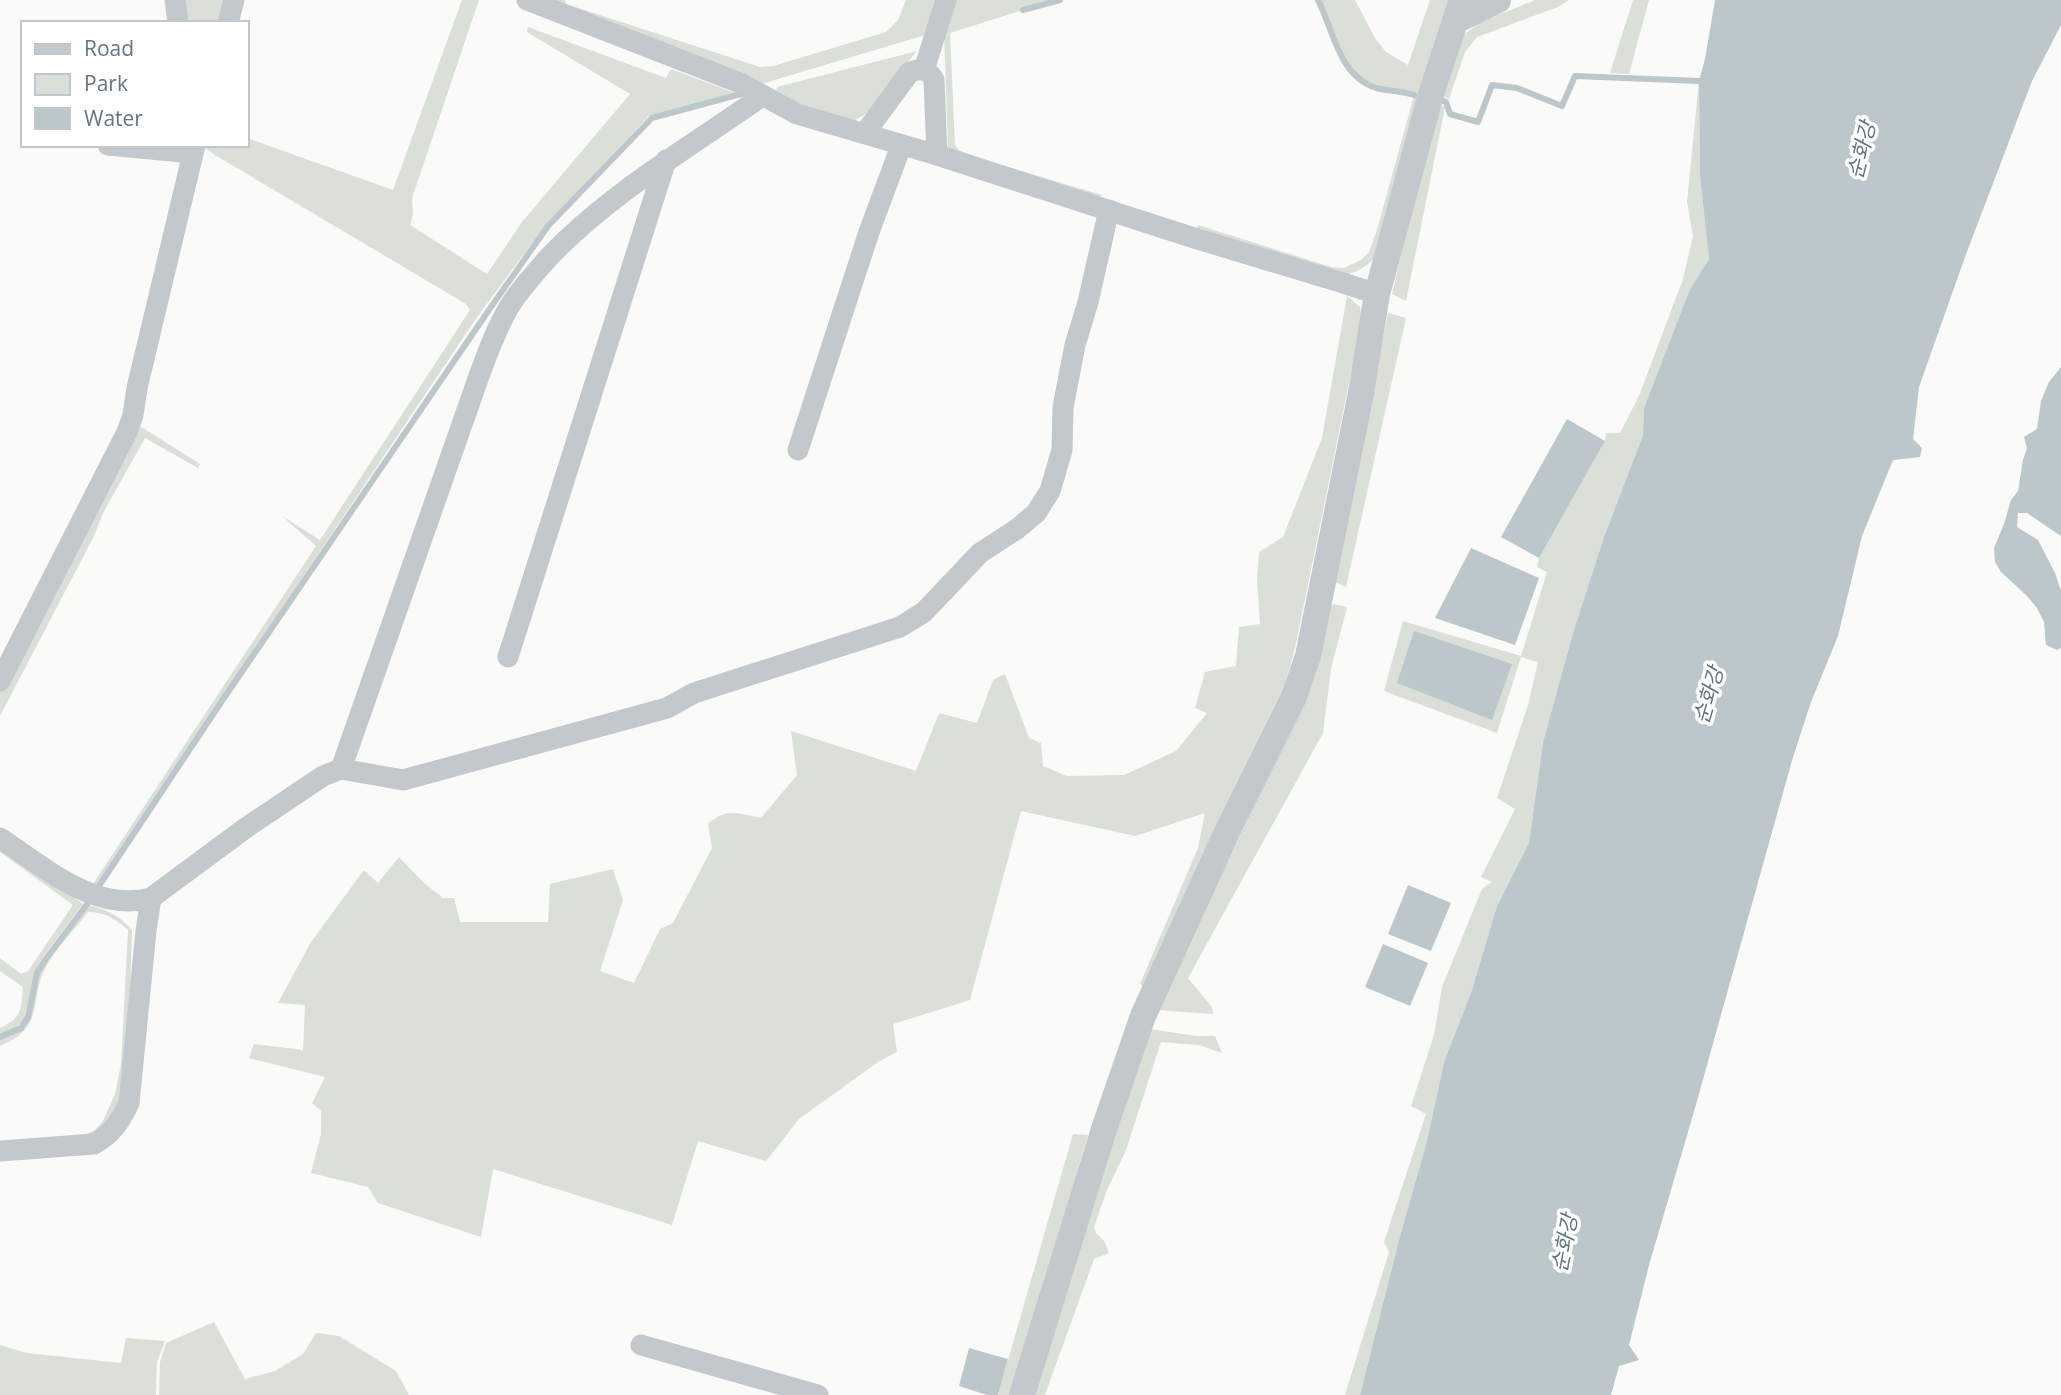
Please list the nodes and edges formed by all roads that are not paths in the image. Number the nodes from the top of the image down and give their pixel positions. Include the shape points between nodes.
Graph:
1 (174, 0) edge
2 (234, 0) edge
3 (527, 0) edge
4 (946, 0) edge
5 (1498, 0) edge
6 (1459, 10) edge
7 (178, 21) edge
8 (229, 21) edge
9 (924, 70) junction
10 (762, 96) junction
11 (865, 133) junction
12 (901, 146) junction
13 (151, 147) edge
14 (194, 149) edge
15 (937, 155) junction
16 (666, 160) junction
17 (1109, 209) junction
18 (1377, 294) junction
19 (798, 450) dead end
20 (508, 657) dead end
21 (0, 681) edge
22 (341, 769) junction
23 (0, 838) edge
24 (151, 898) junction
25 (0, 1151) edge
26 (641, 1345) dead end
27 (818, 1395) edge
28 (1022, 1395) edge

1 - 7 street
2 - 8 street
3 - 10 street via 740,83
4 - 9 street
5 - 6 street
6 - 18 street
9 - 11 street via 909,73
9 - 15 street via 934,80
10 - 11 street via 797,114
10 - 16 street
11 - 12 street
12 - 15 street
12 - 19 street
13 - 14 street
14 - 21 street via 127,432
15 - 17 street
16 - 20 street
16 - 22 street via 578,228 509,306 479,376
17 - 18 street
17 - 22 street via 1075,345 1063,407 1062,450 1050,491 1036,513 980,553 924,612 900,627 694,693 667,708 403,780
18 - 28 street via 1308,656 1293,699 1143,1016
22 - 24 street via 257,820
23 - 24 street via 94,896 136,902
24 - 25 street via 129,1103 119,1124 94,1144
26 - 27 street

